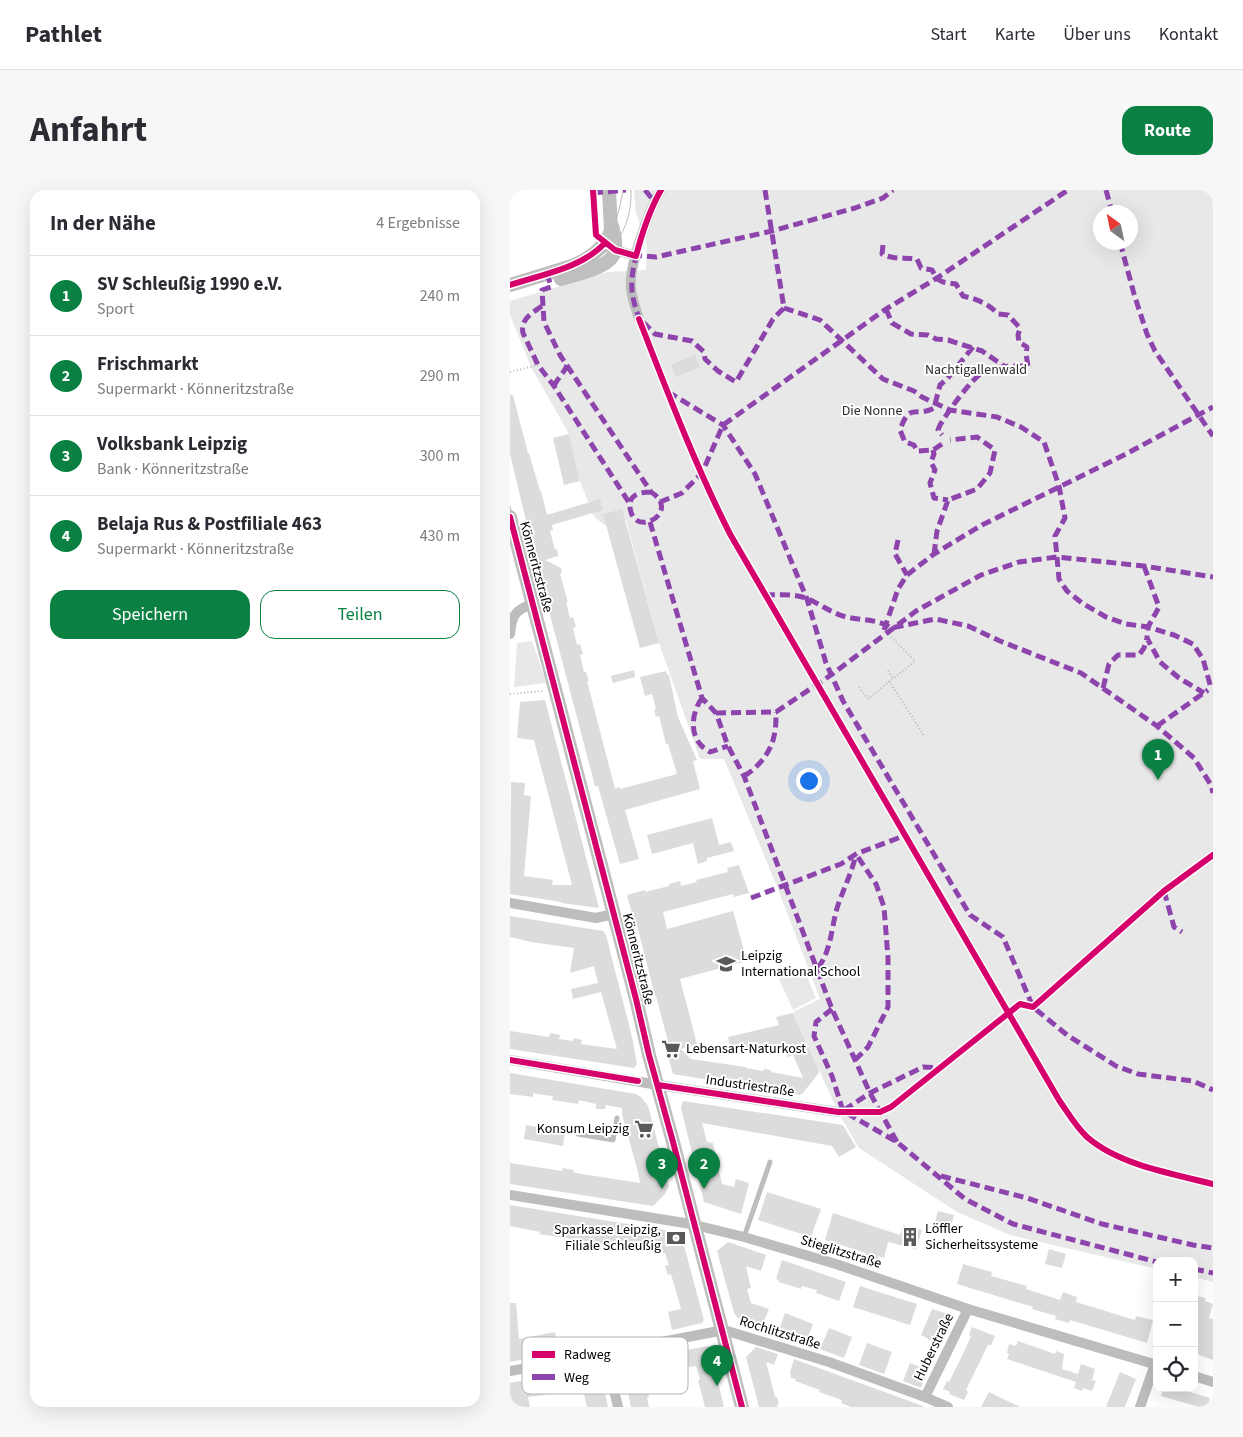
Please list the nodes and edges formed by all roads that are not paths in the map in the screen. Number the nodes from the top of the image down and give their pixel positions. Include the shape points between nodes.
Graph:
1 (609, 190) edge
2 (661, 190) edge
3 (610, 246) junction
4 (636, 256) junction
5 (510, 285) edge
6 (510, 293) edge
7 (639, 318) dead end
8 (510, 520) edge
9 (533, 604) junction
10 (510, 634) edge
11 (510, 904) edge
12 (614, 914) junction
13 (510, 1060) edge
14 (658, 1085) junction
15 (838, 1112) dead end
16 (617, 1118) dead end
17 (578, 1134) dead end
18 (770, 1162) dead end
19 (510, 1195) edge
20 (695, 1225) junction
21 (744, 1238) junction
22 (968, 1308) junction
23 (722, 1330) junction
24 (684, 1337) edge
25 (1153, 1363) edge
26 (1153, 1372) edge
27 (1198, 1377) edge
28 (1213, 1382) edge
29 (615, 1394) edge
30 (926, 1396) junction
31 (618, 1407) edge
32 (742, 1407) edge
33 (948, 1407) edge
34 (1140, 1407) edge

1 - 3 main road
2 - 4 street via 643,229
3 - 4 street
3 - 5 main road via 581,262
3 - 6 main road via 612,257 602,265
4 - 7 street via 631,289
8 - 9 main road, Könneritzstraße
9 - 10 street via 515,614
9 - 12 main road, Könneritzstraße
11 - 12 street via 596,918
12 - 14 main road, Könneritzstraße
13 - 14 street, Industriestraße
14 - 15 street, Industriestraße
14 - 20 main road, Könneritzstraße
16 - 17 lane via 613,1140
18 - 21 lane
19 - 20 street, Stieglitzstraße
20 - 21 street, Stieglitzstraße
20 - 23 main road, Könneritzstraße
21 - 22 street, Stieglitzstraße via 836,1264
22 - 25 street, Stieglitzstraße
22 - 30 street, Huberstraße
23 - 24 street, Rochlitzstraße
23 - 30 street, Rochlitzstraße
23 - 32 main road, Könneritzstraße
26 - 34 street
27 - 28 street
29 - 31 street
30 - 33 street, Rochlitzstraße

